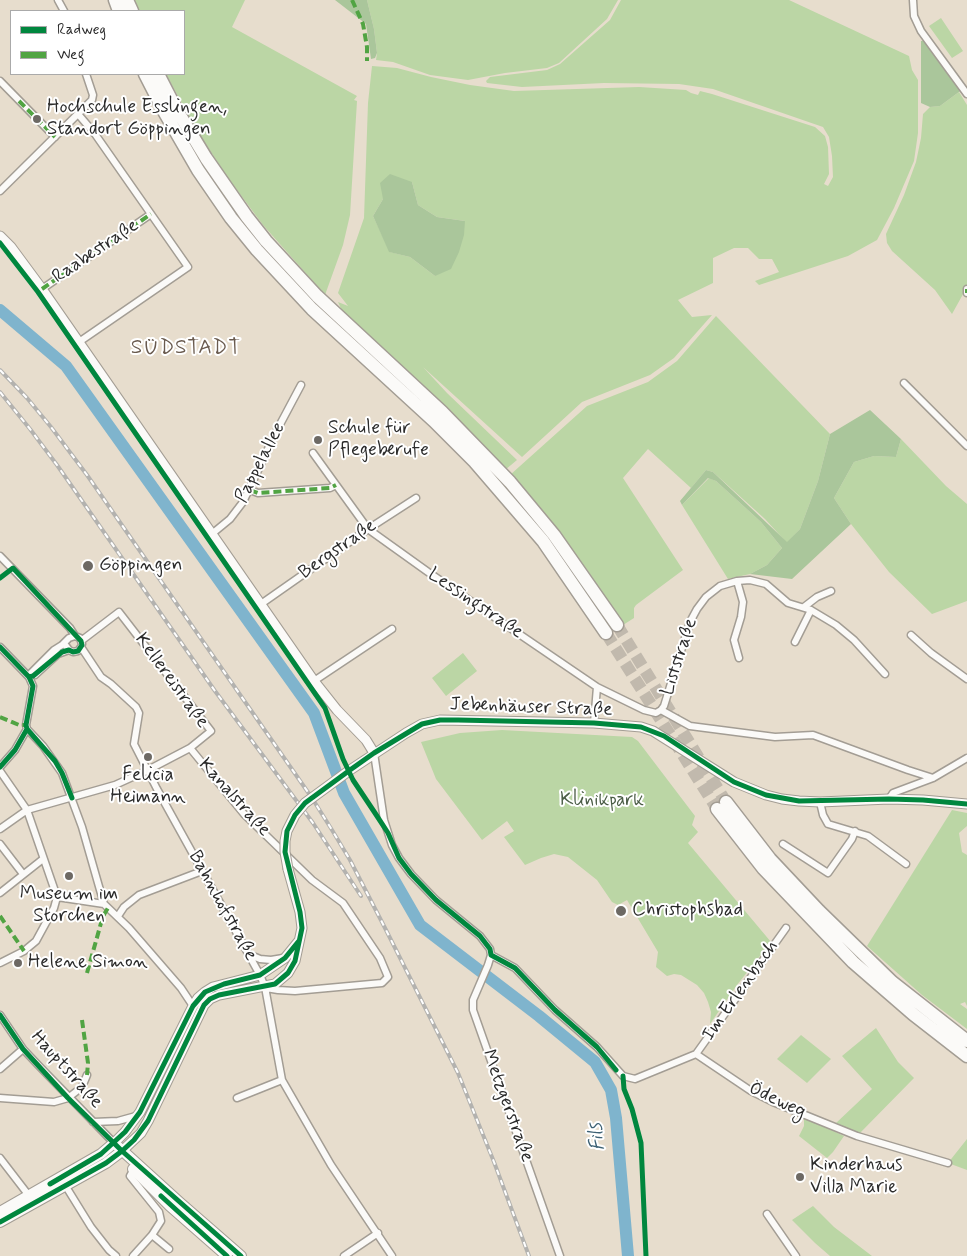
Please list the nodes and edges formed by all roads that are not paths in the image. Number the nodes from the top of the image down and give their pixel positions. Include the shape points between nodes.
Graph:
1 (913, 0) edge
2 (86, 75) edge
3 (146, 75) edge
4 (159, 75) edge
5 (0, 81) edge
6 (967, 94) edge
7 (78, 114) junction
8 (55, 137) junction
9 (0, 191) edge
10 (151, 214) junction
11 (0, 236) edge
12 (42, 289) junction
13 (967, 289) edge
14 (967, 293) edge
15 (78, 342) junction
16 (904, 383) dead end
17 (302, 385) dead end
18 (967, 446) edge
19 (313, 453) dead end
20 (336, 485) junction
21 (250, 490) junction
22 (416, 498) dead end
23 (368, 528) junction
24 (213, 533) junction
25 (0, 556) edge
26 (737, 582) junction
27 (831, 591) dead end
28 (261, 604) junction
29 (804, 607) junction
30 (811, 610) junction
31 (392, 629) dead end
32 (911, 635) dead end
33 (75, 636) junction
34 (66, 642) junction
35 (795, 642) dead end
36 (81, 644) junction
37 (0, 646) edge
38 (69, 650) junction
39 (739, 658) dead end
40 (885, 674) dead end
41 (29, 678) junction
42 (967, 679) edge
43 (314, 681) junction
44 (597, 686) junction
45 (661, 710) junction
46 (594, 723) junction
47 (28, 729) junction
48 (190, 748) junction
49 (374, 753) junction
50 (967, 758) edge
51 (0, 767) edge
52 (148, 770) junction
53 (0, 771) edge
54 (933, 778) junction
55 (72, 798) junction
56 (889, 799) junction
57 (820, 802) junction
58 (967, 804) edge
59 (27, 810) junction
60 (0, 829) edge
61 (855, 831) junction
62 (0, 844) edge
63 (783, 844) dead end
64 (43, 859) junction
65 (906, 864) dead end
66 (202, 872) junction
67 (23, 874) junction
68 (0, 893) edge
69 (57, 897) junction
70 (104, 904) junction
71 (118, 916) junction
72 (786, 928) dead end
73 (300, 940) junction
74 (248, 954) junction
75 (491, 955) junction
76 (285, 958) junction
77 (0, 962) edge
78 (260, 975) junction
79 (264, 987) junction
80 (193, 1006) junction
81 (201, 1012) junction
82 (0, 1015) edge
83 (967, 1041) edge
84 (23, 1048) junction
85 (696, 1054) junction
86 (967, 1056) edge
87 (0, 1069) edge
88 (87, 1076) dead end
89 (282, 1080) junction
90 (0, 1098) edge
91 (68, 1098) junction
92 (237, 1098) dead end
93 (137, 1116) junction
94 (93, 1122) junction
95 (114, 1143) junction
96 (122, 1151) junction
97 (0, 1158) edge
98 (948, 1163) dead end
99 (135, 1166) junction
100 (65, 1185) junction
101 (32, 1199) junction
102 (0, 1212) edge
103 (767, 1214) dead end
104 (0, 1222) edge
105 (378, 1233) junction
106 (152, 1235) junction
107 (169, 1248) dead end
108 (116, 1256) edge
109 (133, 1256) edge
110 (227, 1256) edge
111 (241, 1256) edge
112 (344, 1256) edge
113 (392, 1256) edge
114 (560, 1256) edge
115 (796, 1256) edge

1 - 6 street via 914,16 921,31
2 - 7 street via 92,100
3 - 4 highway via 213,192 257,250 312,309 434,421 494,482 611,629 554,534 510,482 442,412 317,296 266,241 206,158
5 - 8 street
7 - 8 street
7 - 10 street
8 - 9 street
10 - 12 street, Raabestraße
10 - 15 street via 188,267
11 - 12 main road
12 - 15 main road
13 - 14 street
15 - 24 main road
16 - 18 street
17 - 21 street, Pappelallee
19 - 20 street, Lessingstraße
20 - 21 street via 258,493
20 - 23 street, Lessingstraße
21 - 24 street, Pappelallee via 230,519
22 - 23 street, Bergstraße
23 - 28 street, Bergstraße
23 - 44 street, Lessingstraße
24 - 28 main road
25 - 33 street
26 - 29 street, Liststraße via 760,582 788,603
26 - 39 street via 743,602 734,640
26 - 45 street, Liststraße via 720,586 696,609
27 - 29 street
28 - 43 main road
29 - 30 street, Liststraße
30 - 35 street
30 - 40 street, Liststraße via 854,640
31 - 43 street
32 - 42 street
33 - 34 street
33 - 36 street
34 - 38 street
34 - 41 street via 49,655
36 - 38 street via 76,652
36 - 48 street, Kellereistraße via 119,612 211,731
36 - 52 street, Bahnhofstraße via 101,677 136,708 139,717 134,744
37 - 41 street
38 - 41 street via 58,654
41 - 47 street via 33,686
43 - 49 main road
44 - 45 street, Lessingstraße via 644,710 656,713
44 - 46 street
45 - 54 street via 690,726 773,737 813,735
46 - 49 main road, Jebenhäuser Straße via 440,720 422,724
46 - 57 main road, Jebenhäuser Straße via 653,731 742,786 782,799
47 - 51 street
47 - 55 street via 55,761
48 - 52 street, Kellereistraße
48 - 79 street, Kanalstraße via 229,798 312,880 343,903 380,958 388,977 382,983 295,991
49 - 73 main road, Jebenhäuser Straße, bridge via 305,802 287,831 284,852 300,912
49 - 75 street via 384,820 399,858 436,900 484,940
50 - 54 street
52 - 55 street, Kellereistraße via 115,785
52 - 66 street, Bahnhofstraße
53 - 59 street
54 - 56 street via 893,793
55 - 59 street, Kellereistraße
55 - 70 street
56 - 57 main road, Jebenhäuser Straße
56 - 58 main road, Jebenhäuser Straße
57 - 61 street via 828,824
59 - 60 street, Kellereistraße
59 - 64 street
61 - 63 street via 828,873
61 - 65 street via 868,836
62 - 67 street
64 - 67 street
64 - 69 street
66 - 71 street via 139,895
66 - 74 street, Bahnhofstraße
67 - 68 street
69 - 70 street
69 - 77 street via 36,941 24,952
70 - 71 street
71 - 80 street
72 - 85 street, Im Erlenbach
73 - 76 main road
73 - 79 main road, Jebenhäuser Straße via 288,973 276,984
74 - 76 street via 260,959
74 - 78 street, Bahnhofstraße
75 - 85 street via 515,968 623,1076 635,1079
75 - 114 street, Metzgerstraße via 473,1010
76 - 78 main road
78 - 79 street, Bahnhofstraße
78 - 80 main road via 213,988
79 - 81 main road, Jebenhäuser Straße via 219,995 210,999
79 - 89 street, Bahnhofstraße
80 - 81 main road
80 - 93 main road
81 - 96 main road via 148,1121
82 - 84 street, Hauptstraße
83 - 86 highway via 892,982 826,918 721,806 763,868 853,962
84 - 87 street
84 - 91 street, Hauptstraße
85 - 98 street, Ödeweg via 780,1106 857,1136
88 - 91 street via 82,1087
89 - 92 street
89 - 105 street, Bahnhofstraße via 331,1165
90 - 91 street via 54,1102
91 - 94 street, Hauptstraße
93 - 94 street
93 - 95 main road
94 - 95 street, Hauptstraße
95 - 96 main road
95 - 101 main road
96 - 99 main road
96 - 100 main road
97 - 101 street
99 - 106 street via 130,1176 159,1212 161,1221
99 - 110 main road via 170,1206
99 - 111 main road
100 - 101 main road
100 - 108 street via 91,1227
101 - 102 main road
101 - 104 main road
103 - 115 street
105 - 112 street
105 - 113 street, Bahnhofstraße
106 - 107 street
106 - 109 street

